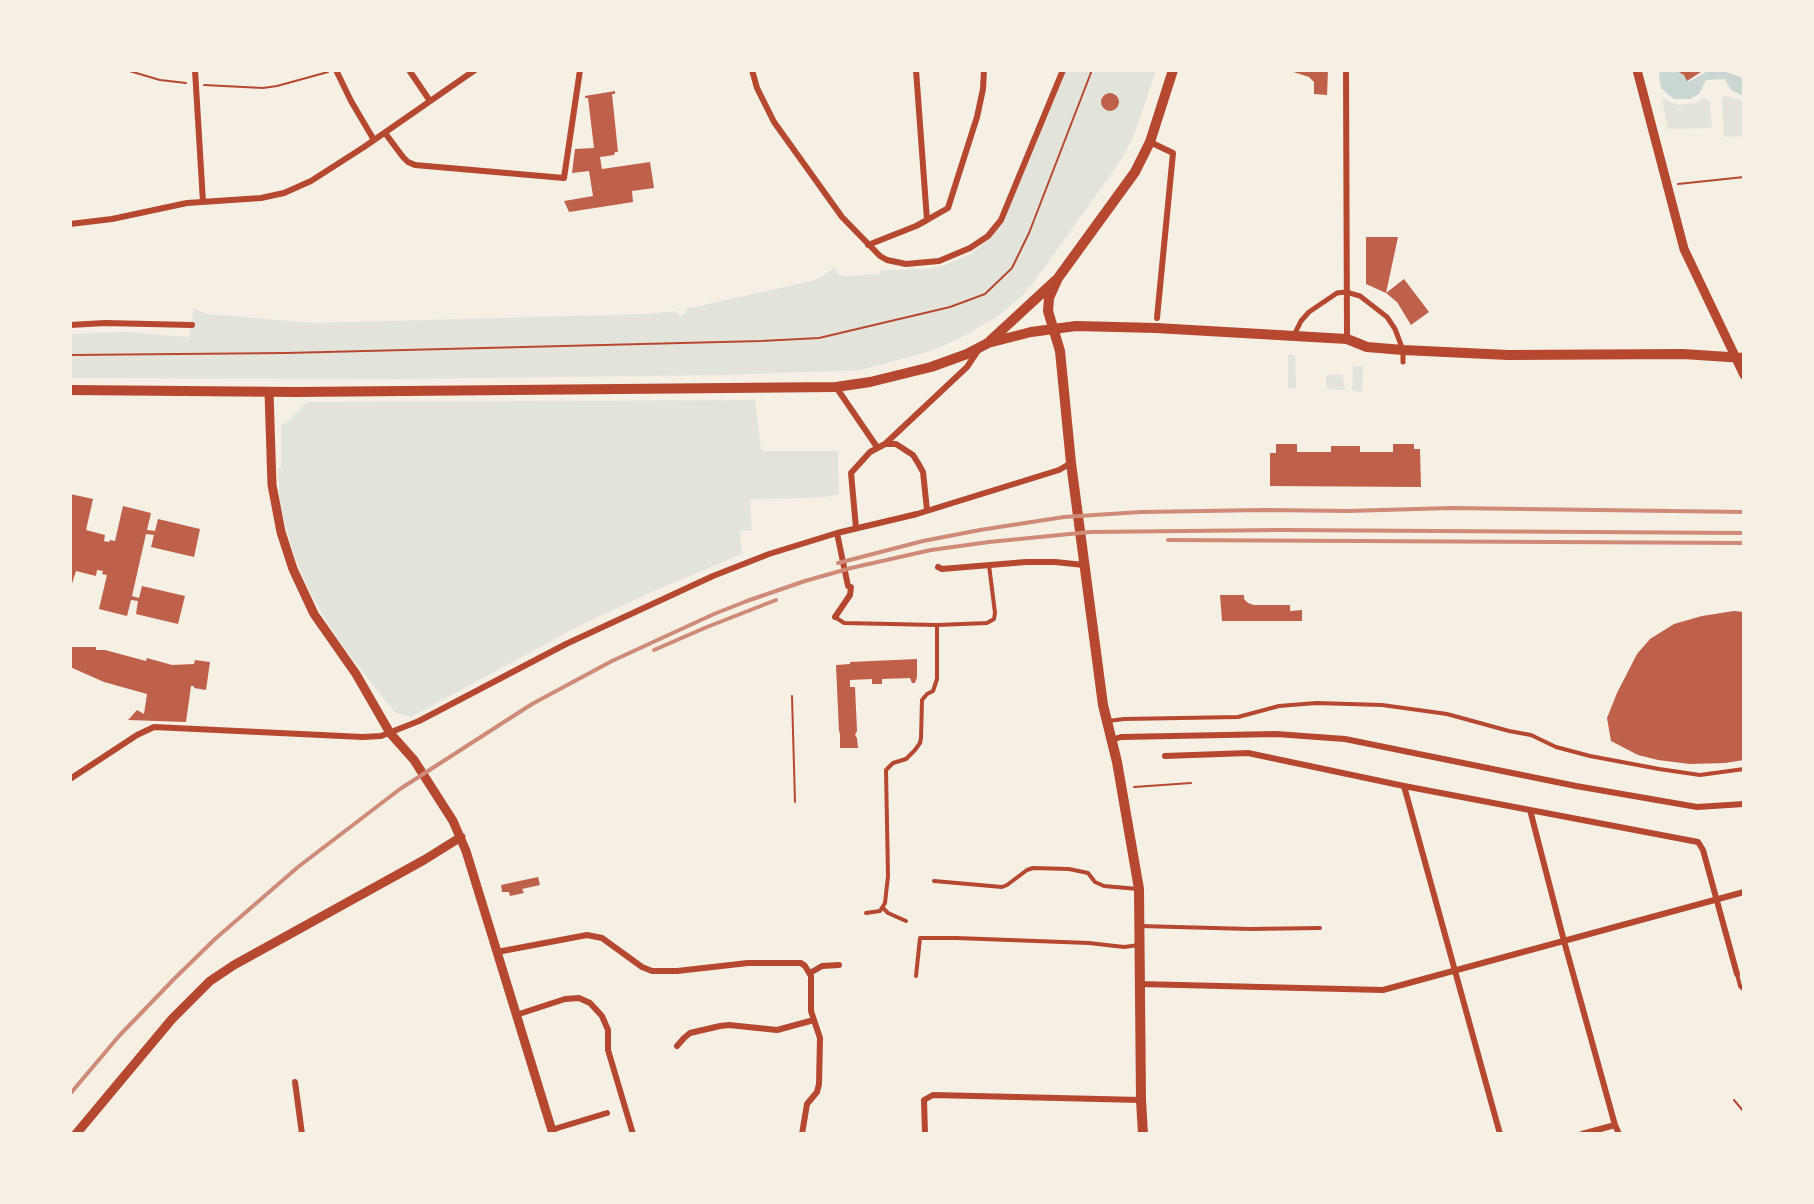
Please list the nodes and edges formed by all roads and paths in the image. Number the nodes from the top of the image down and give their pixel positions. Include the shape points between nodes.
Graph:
1 (126, 70) edge
2 (195, 70) edge
3 (335, 70) edge
4 (409, 70) edge
5 (475, 70) edge
6 (580, 70) edge
7 (752, 70) edge
8 (916, 70) edge
9 (984, 70) edge
10 (1063, 70) edge
11 (1092, 70) edge
12 (1173, 70) edge
13 (1346, 70) edge
14 (1636, 70) edge
15 (196, 84) junction
16 (430, 101) junction
17 (385, 133) junction
18 (374, 140) junction
19 (1150, 142) junction
20 (1743, 177) edge
21 (1676, 184) dead end
22 (203, 201) junction
23 (927, 220) junction
24 (70, 225) edge
25 (868, 245) junction
26 (1058, 278) junction
27 (1346, 292) junction
28 (1157, 318) dead end
29 (70, 325) edge
30 (192, 325) dead end
31 (1053, 329) junction
32 (1293, 336) junction
33 (1347, 339) junction
34 (984, 345) junction
35 (1403, 350) junction
36 (70, 355) edge
37 (1740, 358) edge
38 (1403, 362) dead end
39 (1743, 375) edge
40 (836, 387) junction
41 (70, 390) edge
42 (270, 392) junction
43 (885, 444) junction
44 (877, 447) junction
45 (1071, 463) junction
46 (927, 510) junction
47 (856, 528) junction
48 (837, 533) junction
49 (989, 565) junction
50 (1084, 565) junction
51 (938, 567) dead end
52 (835, 617) joint
53 (937, 625) junction
54 (792, 696) dead end
55 (1107, 721) junction
56 (390, 733) junction
57 (1111, 740) junction
58 (1165, 756) dead end
59 (1743, 770) edge
60 (70, 779) edge
61 (1191, 783) dead end
62 (1404, 786) junction
63 (1122, 788) junction
64 (795, 802) dead end
65 (1743, 804) edge
66 (1530, 810) junction
67 (461, 837) junction
68 (934, 881) dead end
69 (1139, 889) junction
70 (1743, 892) edge
71 (1716, 898) junction
72 (883, 908) junction
73 (866, 914) dead end
74 (906, 921) dead end
75 (1139, 926) junction
76 (1320, 928) dead end
77 (1564, 940) junction
78 (1140, 945) junction
79 (497, 952) junction
80 (839, 965) dead end
81 (809, 971) junction
82 (1455, 971) junction
83 (1737, 974) joint
84 (916, 976) dead end
85 (1139, 984) junction
86 (1743, 990) edge
87 (516, 1015) junction
88 (814, 1020) junction
89 (677, 1046) dead end
90 (295, 1082) dead end
91 (1141, 1100) junction
92 (1734, 1100) dead end
93 (1743, 1112) edge
94 (607, 1113) dead end
95 (1614, 1125) junction
96 (552, 1132) edge
97 (76, 1134) edge
98 (302, 1134) edge
99 (633, 1134) edge
100 (802, 1134) edge
101 (925, 1134) edge
102 (1143, 1134) edge
103 (1500, 1134) edge
104 (1582, 1134) edge
105 (1619, 1134) edge

1 - 15 path via 160,80
2 - 15 street
3 - 15 path via 263,88
3 - 18 street
4 - 16 street
5 - 16 street
6 - 17 street via 564,178 415,165 403,157
7 - 25 street via 774,122 842,217
8 - 23 street
9 - 23 street via 977,117 948,208
10 - 25 street via 1001,220 988,236 939,261 906,264 887,260
11 - 36 path via 1012,268 985,294 951,307 819,338 784,340
12 - 19 main road
13 - 27 street
14 - 37 street via 1684,249
15 - 22 street
16 - 17 street
17 - 18 street
18 - 22 street via 311,181 284,193
19 - 26 main road via 1135,172
19 - 28 street via 1173,153
20 - 21 path
22 - 24 street
23 - 25 street
26 - 31 main road via 1049,298
26 - 34 main road
27 - 32 street via 1336,293 1309,312
27 - 33 street
27 - 35 street via 1360,296 1387,317
29 - 30 street
31 - 32 main road via 1156,328
31 - 34 main road
31 - 45 main road via 1060,351
32 - 33 main road
33 - 35 main road via 1367,347
34 - 40 main road via 931,367
34 - 43 street via 967,367
35 - 37 main road
35 - 38 street
37 - 39 street
40 - 42 main road
40 - 44 street
41 - 42 main road
42 - 56 street via 272,485 292,569 314,614 356,674
43 - 44 street
43 - 46 street via 896,444 913,455 923,472
44 - 47 street via 851,473
45 - 46 street
45 - 50 main road
46 - 47 street
47 - 48 street
48 - 52 street via 851,587
48 - 56 street via 713,576 566,644
49 - 50 street
49 - 51 street
49 - 53 lane via 994,619 987,623
50 - 55 main road
52 - 53 lane via 844,623
53 - 72 lane via 937,679 933,692 922,700 920,743 906,759 886,770 888,876
54 - 64 path
55 - 57 main road
55 - 59 lane via 1238,717 1279,706 1318,703 1382,705 1434,711 1531,735 1590,756 1659,769 1700,775
56 - 60 street via 363,738 154,727
56 - 67 street via 414,760
57 - 63 main road
57 - 65 street via 1276,734 1345,739 1697,807
58 - 62 street via 1248,753
61 - 63 path
62 - 66 street
62 - 82 street
63 - 69 main road
66 - 71 street via 1698,842
66 - 77 street
67 - 79 street
67 - 97 street via 210,981 172,1019
68 - 69 lane via 1002,887 1033,868 1069,869 1088,873 1104,886
69 - 75 main road
70 - 71 street
71 - 77 street
71 - 83 street
72 - 73 lane
72 - 74 lane
75 - 76 lane
75 - 78 main road
77 - 82 street
77 - 95 street
78 - 84 lane via 920,938
78 - 85 main road
79 - 81 street via 587,935 602,938 652,971 748,963 801,963
79 - 87 street
80 - 81 street
81 - 88 street
82 - 85 street via 1383,990
82 - 103 street
83 - 86 lane
85 - 91 main road
87 - 96 street
87 - 99 street via 565,999 579,998 590,1003 608,1030 608,1050
88 - 89 street via 777,1030 720,1026 690,1033
88 - 100 street via 820,1038 819,1084 807,1104
90 - 98 street
91 - 101 street via 933,1095 924,1100
91 - 102 main road
92 - 93 path
94 - 96 street
95 - 104 street
95 - 105 street

